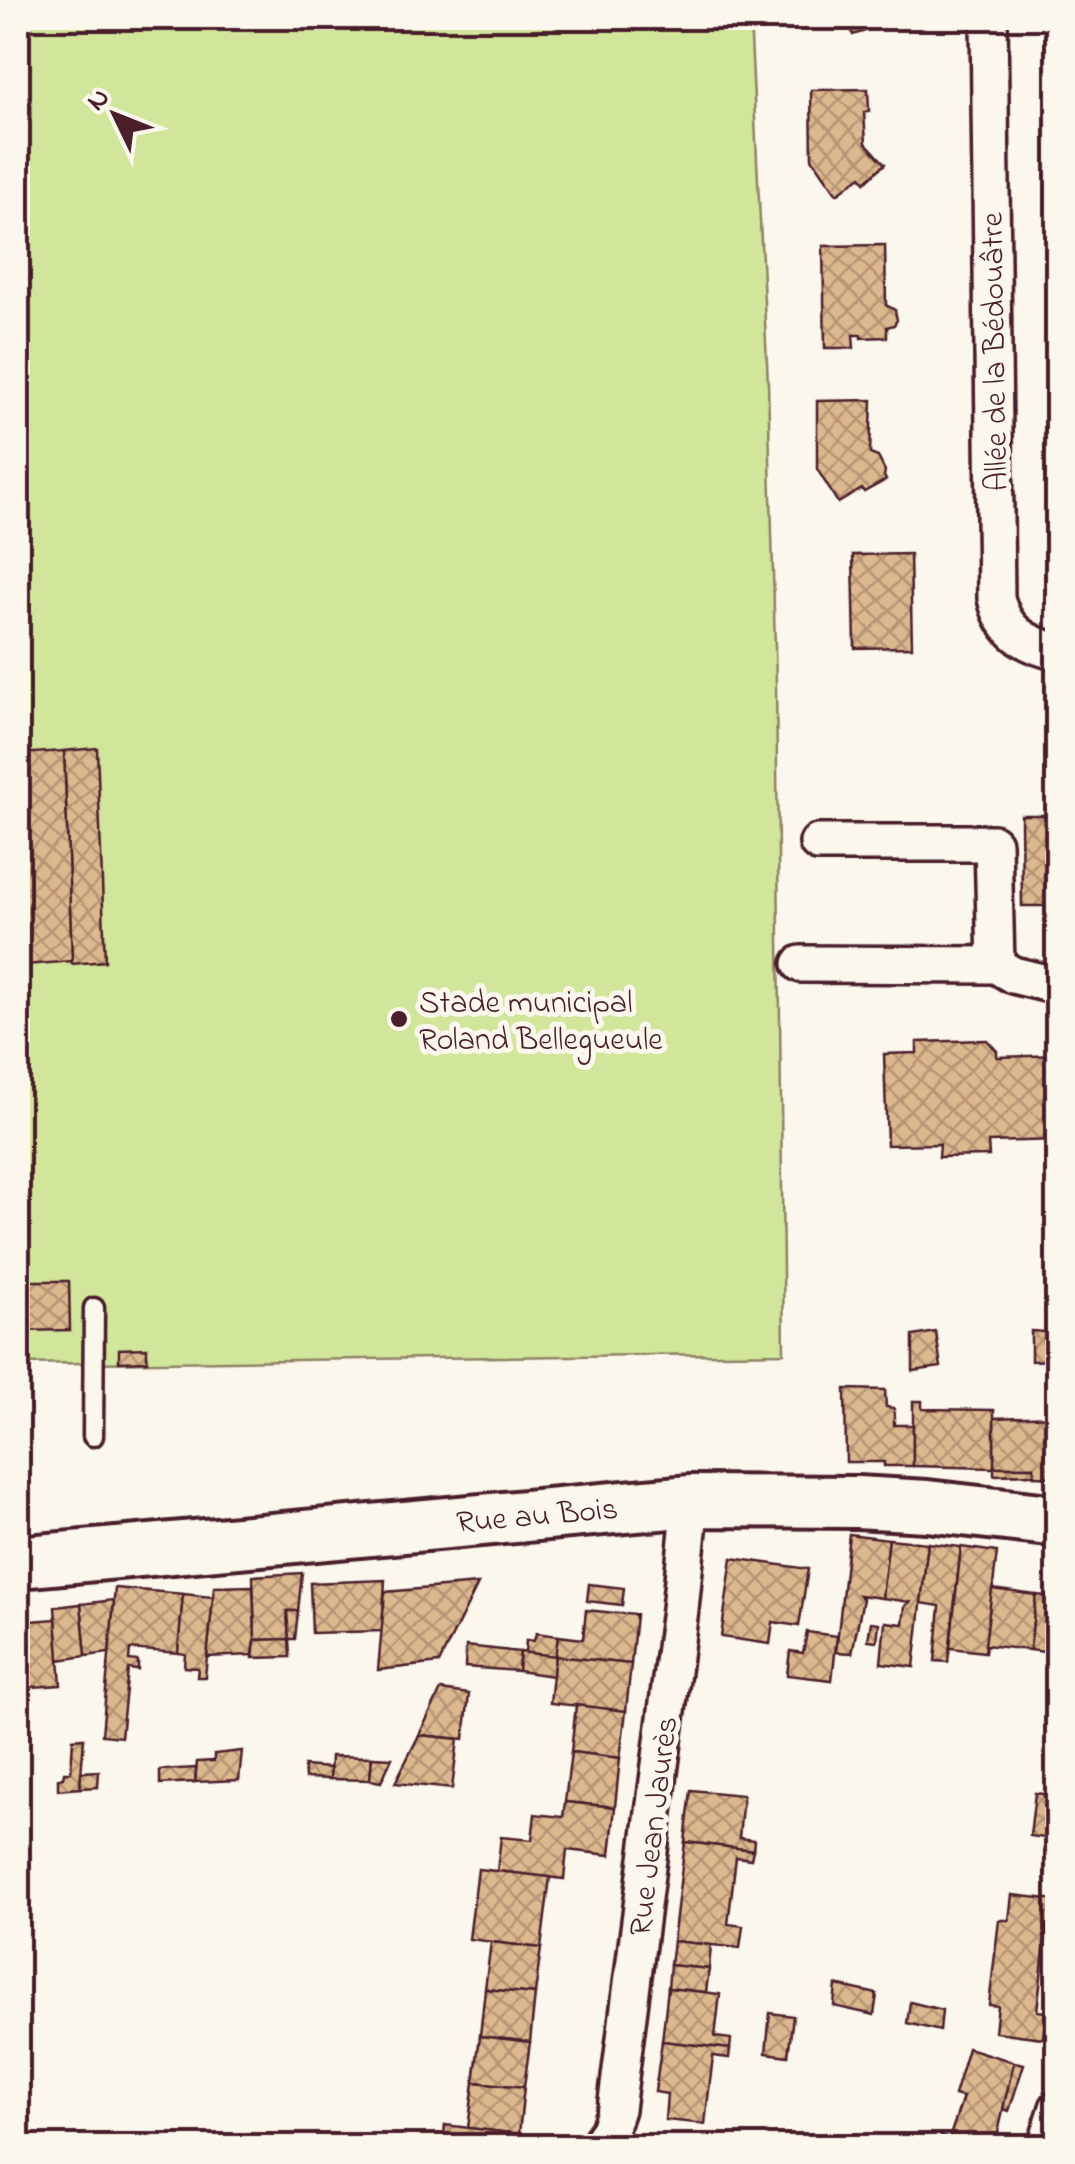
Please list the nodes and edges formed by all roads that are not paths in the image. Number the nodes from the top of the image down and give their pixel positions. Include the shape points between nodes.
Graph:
1 (989, 18) edge
2 (1058, 652) edge
3 (818, 843) dead end
4 (801, 964) dead end
5 (996, 965) junction
6 (1058, 986) edge
7 (94, 1308) dead end
8 (93, 1436) dead end
9 (690, 1501) junction
10 (1058, 1522) edge
11 (18, 1562) edge
12 (1058, 2108) edge
13 (598, 2146) edge
14 (1046, 2146) edge

1 - 2 street, Allée de la Bédouâtre via 996,598 1020,638
3 - 5 street via 993,843
4 - 5 street
5 - 6 street
7 - 8 lane
9 - 10 main road, Rue au Bois via 857,1502
9 - 11 main road, Rue au Bois
9 - 13 street, Rue Jean Jaurès via 616,2108
12 - 14 street

